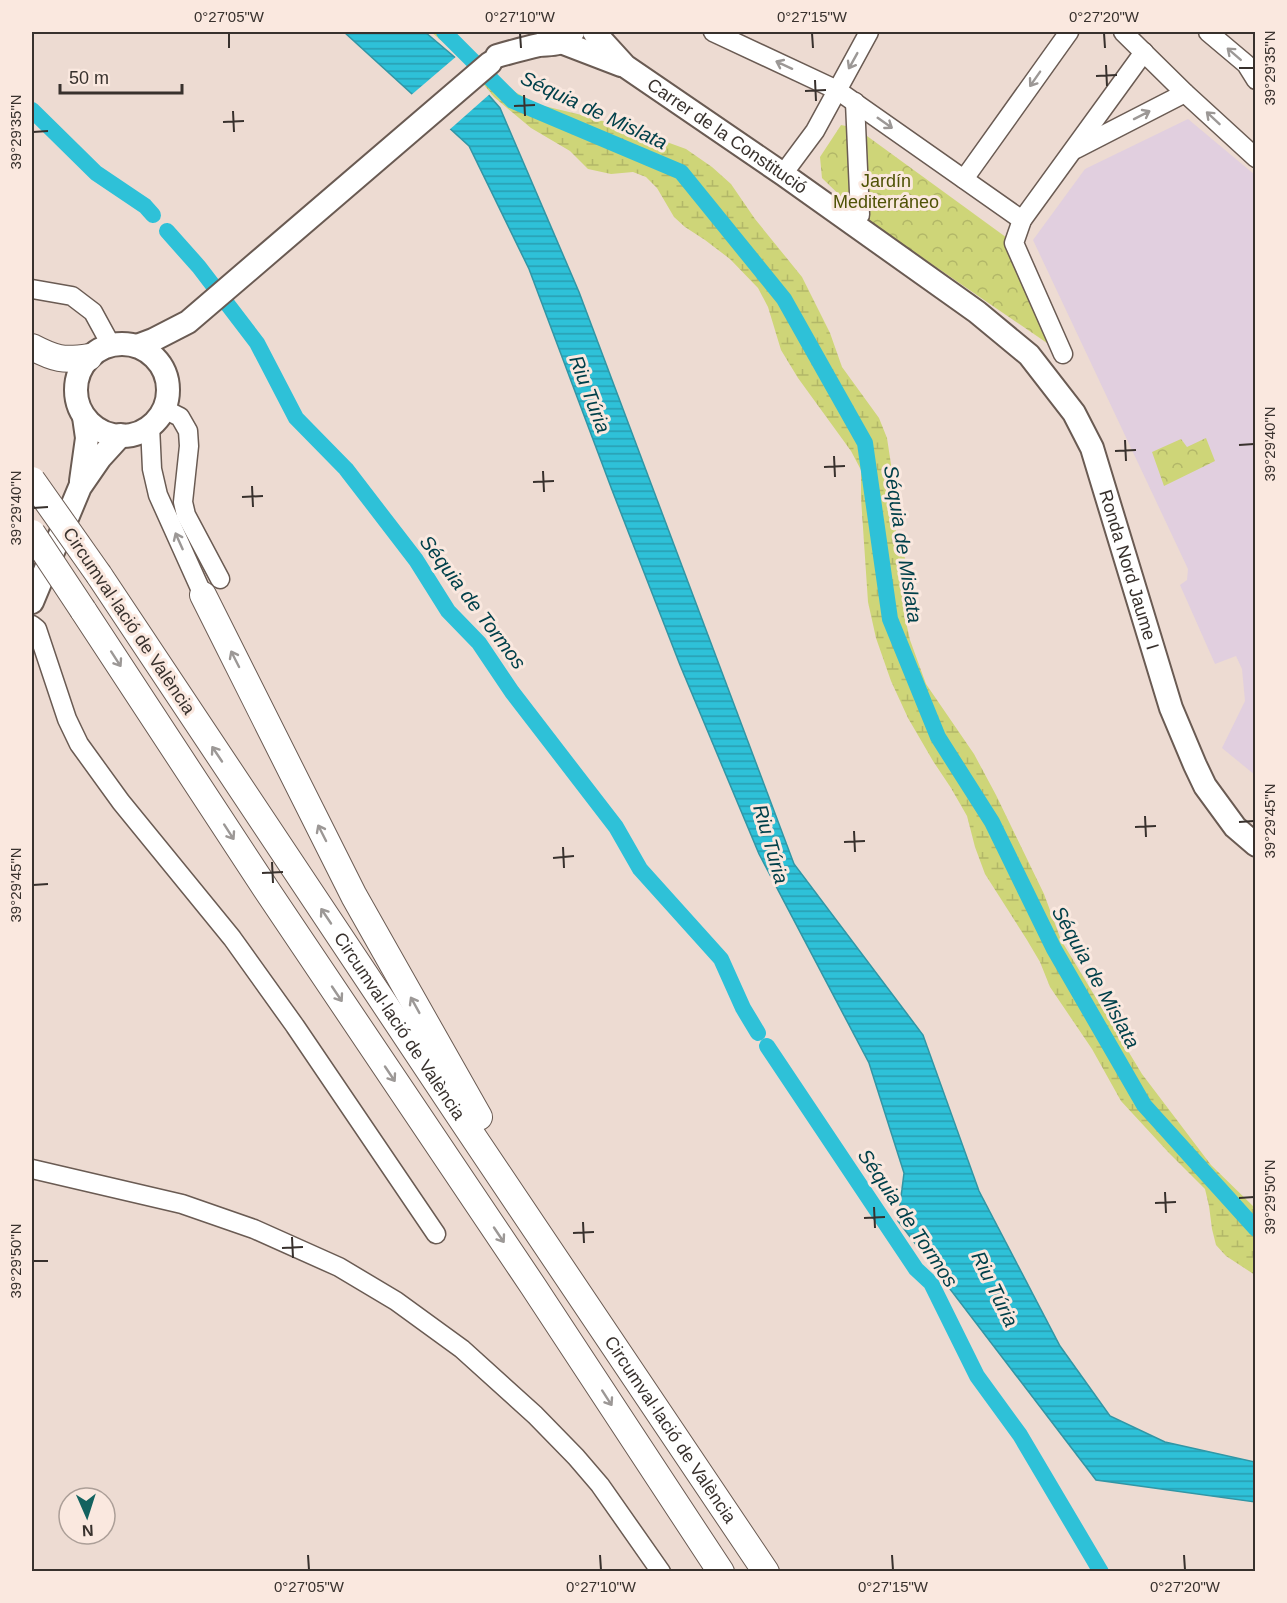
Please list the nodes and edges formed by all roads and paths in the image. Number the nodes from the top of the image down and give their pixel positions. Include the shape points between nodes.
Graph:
1 (508, 32) edge
2 (521, 32) edge
3 (594, 32) edge
4 (713, 32) edge
5 (869, 32) edge
6 (1069, 32) edge
7 (1123, 32) edge
8 (1209, 32) edge
9 (559, 39) edge
10 (1144, 52) junction
11 (494, 60) junction
12 (624, 66) junction
13 (1256, 80) edge
14 (837, 90) junction
15 (1185, 93) junction
16 (855, 102) junction
17 (1097, 117) junction
18 (1114, 130) junction
19 (1072, 152) junction
20 (1256, 158) edge
21 (783, 174) junction
22 (964, 179) junction
23 (860, 215) dead end
24 (1022, 220) junction
25 (32, 289) edge
26 (977, 312) joint
27 (188, 322) junction
28 (111, 345) junction
29 (137, 346) junction
30 (32, 347) edge
31 (1062, 354) dead end
32 (89, 357) junction
33 (165, 374) junction
34 (84, 417) junction
35 (157, 417) junction
36 (121, 435) junction
37 (32, 480) edge
38 (80, 487) junction
39 (33, 538) edge
40 (212, 587) junction
41 (32, 602) edge
42 (32, 625) edge
43 (1256, 845) edge
44 (32, 1169) edge
45 (32, 1175) edge
46 (62, 1176) junction
47 (436, 1234) dead end
48 (651, 1401) junction
49 (661, 1572) edge
50 (721, 1572) edge
51 (766, 1572) edge

1 - 11 main road
2 - 9 main road, Carrer de la Constitució via 532,42
3 - 12 main road, Carrer de la Constitució
14 -> 4 street
5 -> 14 street
6 -> 22 street
7 - 10 street
13 -> 8 street via 1246,64
9 - 11 main road
9 - 12 main road, Carrer de la Constitució
10 - 15 street
10 - 17 street
11 - 27 main road
12 - 21 main road, Carrer de la Constitució
14 - 16 street
14 - 21 street via 815,131
18 -> 15 street
20 -> 15 street
16 -> 22 street
16 - 23 street
17 - 18 street
17 - 19 street
18 - 19 street
19 - 24 street
21 - 26 main road, Carrer de la Constitució
22 - 24 street
24 - 31 street via 1014,243
25 - 28 street via 72,296 93,312
26 - 43 main road, Ronda Nord Jaume I via 1029,355 1074,413 1092,448 1172,708 1195,765 1235,827
27 - 29 main road
27 - 33 main road
28 - 29 main road
28 - 32 main road
29 - 33 main road via 159,362
30 - 32 highway via 68,360
32 - 34 main road via 76,386
33 - 35 main road via 167,398
34 - 36 main road via 94,427
34 - 38 main road via 87,438
35 - 36 main road via 136,433
40 -> 35 street via 158,495 152,469
35 - 40 street via 180,417 188,431 183,502
36 - 38 main road
48 -> 37 highway, Circumval·lació de València, bridge
38 - 41 main road
39 -> 50 highway, Circumval·lació de València, bridge
48 -> 40 highway via 568,1258 474,1111 354,896
42 - 47 street via 37,629 79,744 232,938
44 - 46 street
45 - 46 street
46 - 49 street via 182,1204 254,1229 339,1267 396,1301 462,1349 535,1415 600,1485
48 - 51 highway, Circumval·lació de València

